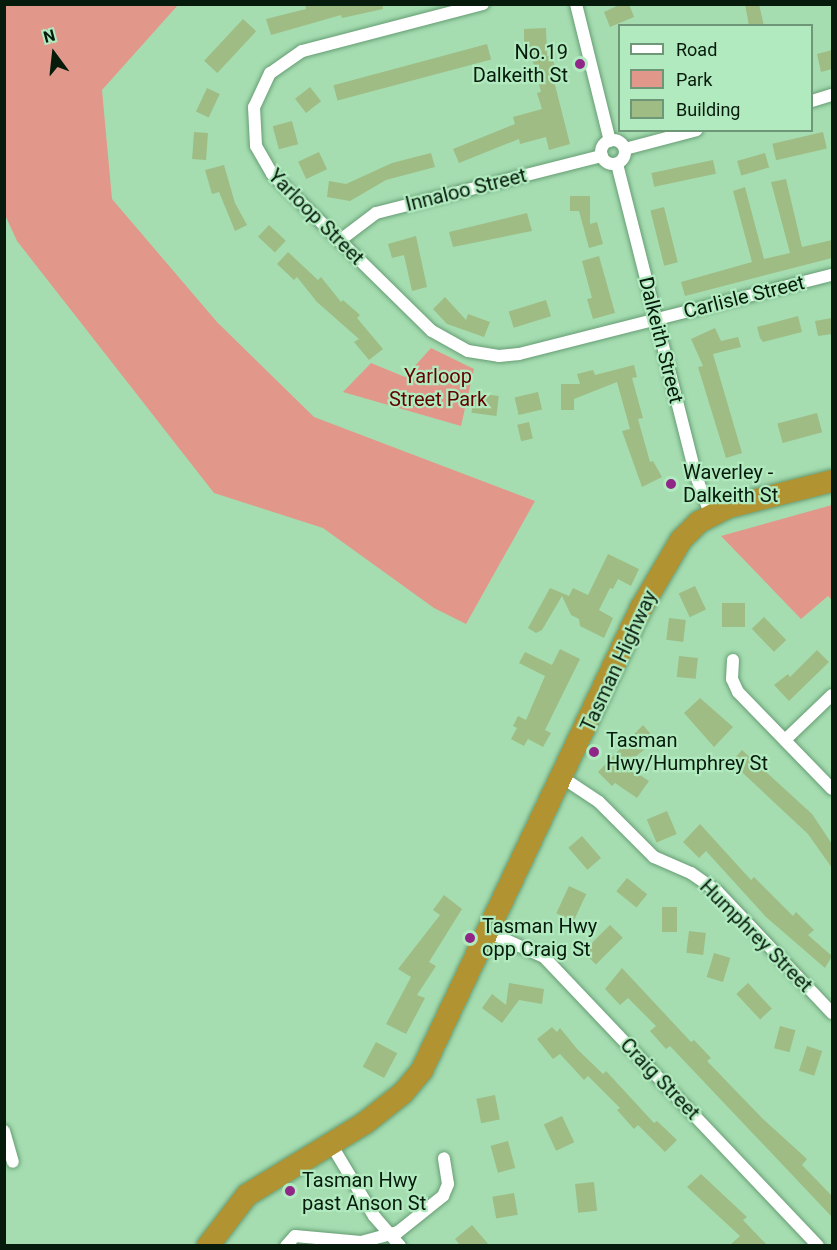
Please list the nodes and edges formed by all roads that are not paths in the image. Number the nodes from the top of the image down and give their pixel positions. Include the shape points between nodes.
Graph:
1 (483, 4) edge
2 (576, 4) edge
3 (832, 95) edge
4 (813, 101) edge
5 (689, 132) edge
6 (610, 141) junction
7 (625, 149) junction
8 (602, 156) junction
9 (617, 164) junction
10 (339, 241) junction
11 (832, 275) edge
12 (656, 319) junction
13 (832, 481) edge
14 (711, 516) junction
15 (733, 660) dead end
16 (832, 695) edge
17 (785, 740) junction
18 (563, 778) junction
19 (832, 789) edge
20 (488, 932) junction
21 (832, 1013) edge
22 (4, 1131) edge
23 (331, 1143) junction
24 (444, 1158) dead end
25 (13, 1162) dead end
26 (389, 1233) junction
27 (208, 1245) edge
28 (286, 1245) edge
29 (400, 1245) edge
30 (818, 1245) edge

1 - 10 street, Yarloop Street via 302,51 279,64 263,83 252,122 260,156 272,174
2 - 6 street
3 - 4 street
5 - 7 street
6 - 7 street via 621,143
6 - 8 street via 603,145
7 - 9 street via 624,158
8 - 9 street via 607,163
8 - 10 street, Innaloo Street via 376,213
9 - 12 street, Dalkeith Street
10 - 12 street, Yarloop Street via 432,331 468,351 499,356 519,354
11 - 12 street, Carlisle Street
12 - 14 street, Dalkeith Street via 696,476
13 - 14 highway, Tasman Highway
14 - 18 highway, Tasman Highway via 688,532 672,551 641,608
15 - 17 street via 732,679 738,692
16 - 17 street
17 - 19 street
18 - 20 highway, Tasman Highway
18 - 21 street, Humphrey Street via 599,802 654,857 691,873 717,891
20 - 23 highway, Tasman Highway via 422,1070 389,1106
20 - 30 street, Craig Street via 544,957
22 - 25 street
23 - 26 street via 374,1216
23 - 27 highway, Tasman Highway via 248,1195
24 - 26 street via 448,1186 443,1196 412,1223
26 - 28 street via 361,1242 295,1236
26 - 29 street

